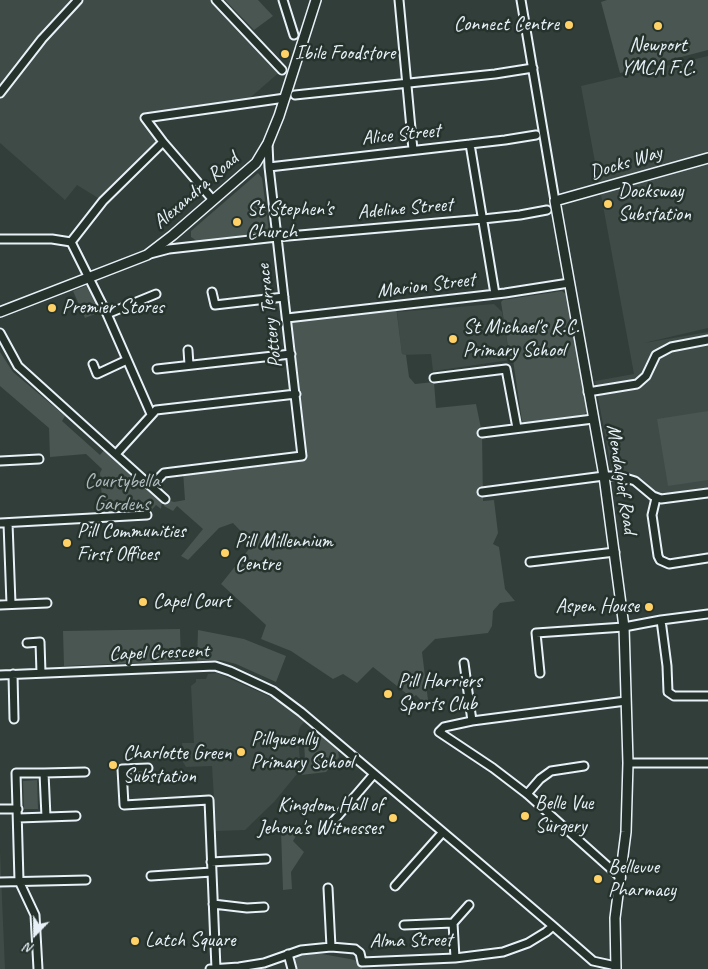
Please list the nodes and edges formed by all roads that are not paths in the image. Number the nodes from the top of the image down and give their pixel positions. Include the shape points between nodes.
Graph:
1 (78, 0) edge
2 (216, 0) edge
3 (283, 0) edge
4 (316, 0) edge
5 (399, 0) edge
6 (522, 0) edge
7 (294, 35) dead end
8 (533, 68) junction
9 (282, 70) dead end
10 (406, 82) junction
11 (0, 93) edge
12 (295, 94) dead end
13 (285, 98) junction
14 (536, 135) dead end
15 (163, 142) junction
16 (268, 143) junction
17 (470, 144) junction
18 (413, 150) junction
19 (708, 158) edge
20 (269, 168) junction
21 (213, 200) junction
22 (555, 201) junction
23 (547, 210) dead end
24 (483, 219) junction
25 (277, 237) junction
26 (0, 239) edge
27 (71, 242) junction
28 (147, 255) junction
29 (88, 277) junction
30 (569, 284) junction
31 (212, 292) dead end
32 (156, 294) dead end
33 (495, 294) junction
34 (284, 297) junction
35 (0, 312) edge
36 (107, 314) junction
37 (287, 318) junction
38 (0, 333) edge
39 (708, 340) edge
40 (188, 350) dead end
41 (291, 354) junction
42 (127, 360) junction
43 (93, 364) dead end
44 (190, 365) junction
45 (157, 369) dead end
46 (434, 378) dead end
47 (588, 392) junction
48 (296, 394) junction
49 (151, 414) junction
50 (593, 419) junction
51 (517, 428) junction
52 (482, 433) dead end
53 (116, 454) junction
54 (39, 460) dead end
55 (0, 461) edge
56 (604, 476) junction
57 (151, 486) junction
58 (482, 492) dead end
59 (708, 493) edge
60 (656, 498) junction
61 (166, 499) dead end
62 (148, 515) dead end
63 (4, 523) edge
64 (615, 552) junction
65 (708, 558) edge
66 (530, 562) dead end
67 (47, 602) dead end
68 (11, 604) junction
69 (0, 605) edge
70 (708, 614) edge
71 (661, 620) junction
72 (624, 627) junction
73 (27, 643) dead end
74 (464, 664) dead end
75 (41, 673) junction
76 (540, 673) dead end
77 (12, 674) junction
78 (0, 675) edge
79 (708, 696) edge
80 (626, 701) junction
81 (14, 719) dead end
82 (472, 721) junction
83 (628, 763) junction
84 (708, 763) edge
85 (584, 766) dead end
86 (148, 768) dead end
87 (85, 772) dead end
88 (44, 773) junction
89 (374, 774) junction
90 (527, 794) junction
91 (0, 809) edge
92 (18, 809) junction
93 (76, 816) dead end
94 (46, 817) junction
95 (18, 818) junction
96 (325, 831) dead end
97 (442, 832) junction
98 (266, 859) dead end
99 (212, 862) junction
100 (212, 872) junction
101 (151, 876) dead end
102 (620, 878) junction
103 (86, 880) dead end
104 (20, 881) junction
105 (0, 882) edge
106 (395, 886) dead end
107 (328, 888) dead end
108 (214, 904) junction
109 (469, 905) dead end
110 (264, 907) dead end
111 (453, 924) junction
112 (404, 925) dead end
113 (553, 926) junction
114 (331, 947) junction
115 (288, 954) junction
116 (455, 958) junction
117 (592, 965) edge
118 (362, 966) edge
119 (216, 968) edge
120 (616, 968) edge
121 (38, 969) edge
122 (210, 969) edge
123 (292, 969) edge

1 - 11 street via 42,39
2 - 9 street
3 - 7 street
4 - 13 street, Alexandra Road
5 - 10 street
6 - 8 street, Mendalgief Road
8 - 10 street
8 - 22 street, Mendalgief Road
10 - 12 street
10 - 18 street
13 - 15 street via 145,118
13 - 16 street, Alexandra Road
14 - 17 street, Alice Street
15 - 21 street
15 - 27 street via 103,201
16 - 20 street, Pottery Terrace
16 - 21 street, Alexandra Road via 256,163
17 - 18 street, Alice Street
17 - 24 street
18 - 20 street, Alice Street
19 - 22 street, Docks Way
20 - 25 street, Pottery Terrace
21 - 28 street, Alexandra Road
22 - 30 street, Mendalgief Road
23 - 24 street, Adeline Street
24 - 25 street, Adeline Street
24 - 33 street
25 - 28 street, Adeline Street
25 - 34 street, Pottery Terrace
26 - 27 street
27 - 29 street
28 - 29 street, Alexandra Road
29 - 35 street, Alexandra Road
29 - 36 street
30 - 33 street, Marion Street
30 - 47 street, Mendalgief Road
31 - 34 street via 215,305
32 - 36 street
33 - 37 street, Marion Street
34 - 37 street, Pottery Terrace
36 - 42 street
37 - 41 street, Pottery Terrace
38 - 53 street via 18,366
39 - 47 street via 671,347 656,355 646,376 637,384
40 - 44 street
41 - 44 street
41 - 48 street, Pottery Terrace
42 - 43 street via 97,374
42 - 49 street
44 - 45 street
46 - 51 street via 506,369
47 - 50 street, Mendalgief Road
48 - 49 street via 156,410
48 - 57 street, Pottery Terrace via 302,456 164,473
49 - 53 street
50 - 51 street
50 - 56 street, Mendalgief Road
51 - 52 street
53 - 57 street
54 - 55 street
56 - 58 street
56 - 60 street via 631,479
56 - 64 street, Mendalgief Road
57 - 61 street
59 - 60 street via 665,500
60 - 65 street via 652,515 660,560 669,564
62 - 63 street
63 - 68 street
64 - 66 street
64 - 72 street, Mendalgief Road
67 - 68 street
68 - 69 street
70 - 71 street
71 - 72 street
71 - 79 street via 668,692 677,696
72 - 76 street via 536,633
72 - 80 street, Mendalgief Road
73 - 75 street via 40,642
74 - 82 street
75 - 77 street, Capel Crescent
75 - 89 street, Capel Crescent via 215,666 273,691
77 - 78 street, Capel Crescent
77 - 81 street
80 - 82 street
80 - 83 street, Mendalgief Road
82 - 90 street via 444,727 439,732
83 - 84 street
83 - 102 street, Mendalgief Road via 626,832
85 - 90 street via 551,771 540,778
86 - 99 street via 122,769 124,805 209,800
87 - 88 street
88 - 92 street via 16,773
88 - 94 street
89 - 96 street
89 - 97 street, Capel Crescent
90 - 102 street
91 - 92 street
92 - 95 street
93 - 94 street
94 - 95 street
95 - 104 street
97 - 106 street
97 - 113 street, Capel Crescent
98 - 99 street
99 - 100 street
100 - 101 street
100 - 108 street
102 - 120 street, Mendalgief Road via 615,918
103 - 104 street
104 - 105 street
104 - 121 street via 35,915
107 - 114 street
108 - 110 street
108 - 119 street
109 - 111 street
111 - 112 street
111 - 116 street
113 - 116 street, Alma Street via 516,948
113 - 117 street, Capel Crescent
114 - 115 street, Alma Street
114 - 118 street, Alma Street via 355,949 360,953
115 - 119 street, Alma Street via 264,963
115 - 123 street
116 - 118 street, Alma Street
117 - 120 street, Capel Crescent
119 - 122 street, Alma Street

